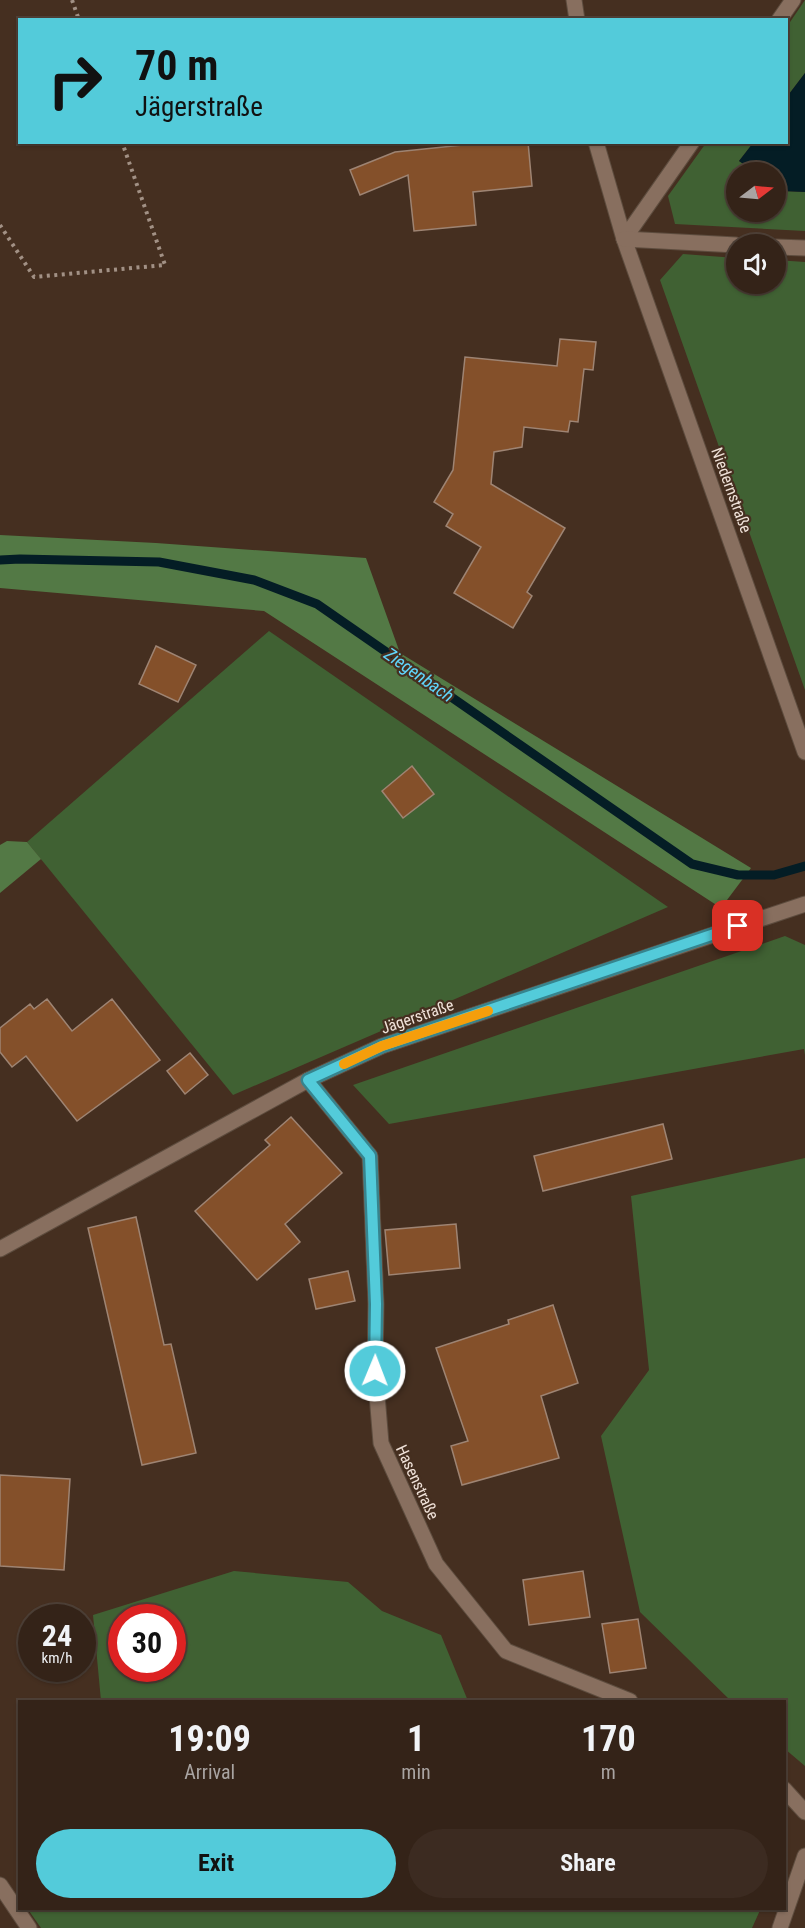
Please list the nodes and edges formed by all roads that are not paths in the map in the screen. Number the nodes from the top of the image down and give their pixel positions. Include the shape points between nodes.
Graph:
1 (574, 0) edge
2 (793, 0) edge
3 (577, 18) edge
4 (780, 18) edge
5 (597, 144) edge
6 (691, 144) edge
7 (624, 239) junction
8 (726, 244) edge
9 (786, 247) edge
10 (805, 248) edge
11 (805, 752) edge
12 (805, 904) edge
13 (308, 1080) junction
14 (0, 1249) edge
15 (627, 1700) edge
16 (786, 1791) edge
17 (805, 1812) edge
18 (805, 1856) edge
19 (0, 1885) edge
20 (29, 1928) edge
21 (780, 1928) edge

1 - 3 street
2 - 4 street
5 - 7 street
6 - 7 street
7 - 8 street
7 - 11 street, Niedernstraße
9 - 10 street
12 - 13 street, Jägerstraße via 382,1046
13 - 14 street, Jägerstraße
13 - 15 street, Hasenstraße via 370,1156 375,1371 381,1443 436,1564 506,1652
16 - 17 street
18 - 21 street
19 - 20 street

